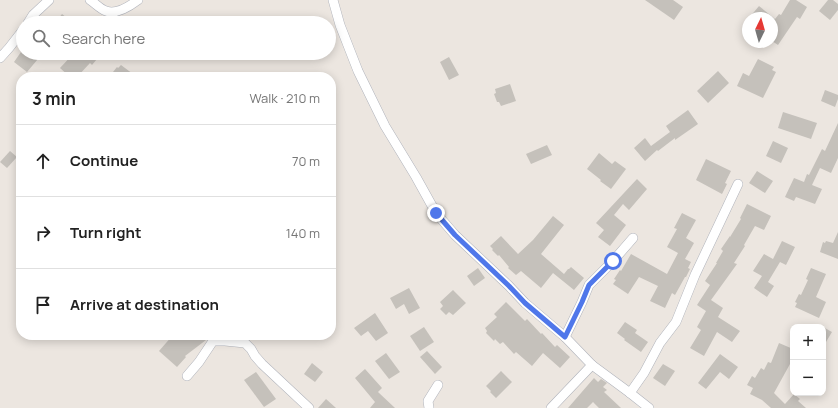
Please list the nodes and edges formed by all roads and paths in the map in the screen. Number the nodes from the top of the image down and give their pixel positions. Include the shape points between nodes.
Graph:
1 (49, 0) edge
2 (90, 0) edge
3 (138, 0) edge
4 (333, 0) edge
5 (32, 16) edge
6 (16, 39) edge
7 (0, 58) edge
8 (738, 184) dead end
9 (633, 238) dead end
10 (565, 337) junction
11 (592, 365) junction
12 (187, 376) dead end
13 (438, 385) dead end
14 (630, 393) junction
15 (309, 408) edge
16 (429, 408) edge
17 (551, 408) edge
18 (649, 408) edge

1 - 5 street
2 - 3 street via 104,11 113,13
4 - 10 street via 358,71 385,126 436,213 525,303
6 - 7 street
8 - 14 street via 676,322 660,343
9 - 10 street via 589,285
10 - 11 street
11 - 14 street
11 - 17 street
12 - 15 street via 213,341 245,343 262,364
13 - 16 street via 428,401
14 - 18 street

